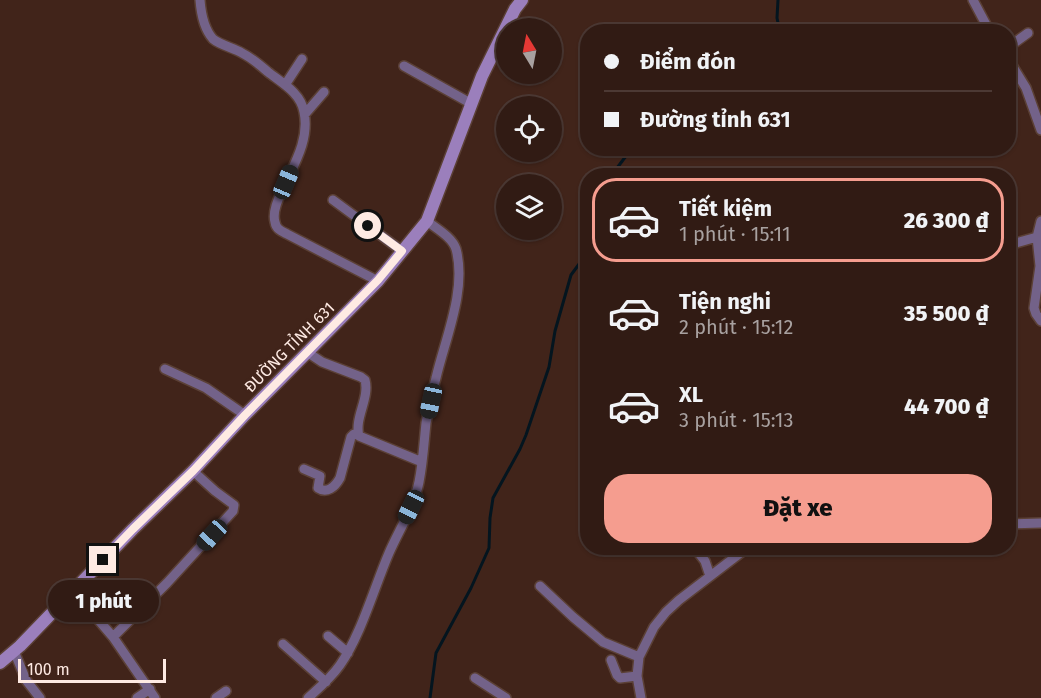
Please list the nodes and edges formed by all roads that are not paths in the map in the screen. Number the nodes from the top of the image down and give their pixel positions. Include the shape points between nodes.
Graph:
1 (200, 0) edge
2 (522, 0) edge
3 (973, 0) edge
4 (986, 24) edge
5 (1028, 33) dead end
6 (1016, 42) edge
7 (302, 58) dead end
8 (404, 66) dead end
9 (1016, 72) edge
10 (285, 86) junction
11 (324, 92) dead end
12 (472, 104) junction
13 (305, 114) junction
14 (1041, 130) edge
15 (333, 200) dead end
16 (427, 221) junction
17 (1041, 221) edge
18 (1037, 237) junction
19 (1016, 243) edge
20 (402, 251) junction
21 (378, 280) junction
22 (1041, 321) edge
23 (307, 352) junction
24 (165, 369) dead end
25 (245, 415) junction
26 (358, 433) junction
27 (422, 462) junction
28 (304, 469) dead end
29 (193, 471) junction
30 (1041, 523) edge
31 (1016, 524) edge
32 (700, 555) edge
33 (732, 555) edge
34 (738, 555) edge
35 (734, 558) junction
36 (710, 576) junction
37 (540, 586) dead end
38 (73, 591) junction
39 (328, 636) dead end
40 (113, 637) junction
41 (284, 644) dead end
42 (14, 651) junction
43 (348, 653) junction
44 (639, 657) junction
45 (611, 660) dead end
46 (0, 663) edge
47 (637, 676) junction
48 (475, 678) dead end
49 (326, 682) junction
50 (226, 691) dead end
51 (153, 694) edge
52 (40, 698) edge
53 (137, 698) edge
54 (216, 698) edge
55 (308, 698) edge
56 (506, 698) edge
57 (641, 698) edge

1 - 10 street via 206,28 214,40 255,60
2 - 12 main road, ĐƯỜNG TỈNH 631 via 482,76
3 - 4 street
5 - 6 street
7 - 10 street
8 - 12 street
9 - 14 street
10 - 13 street via 302,104
11 - 13 street
12 - 16 main road, ĐƯỜNG TỈNH 631
13 - 21 street via 303,142 277,202 275,223 279,230
15 - 20 street
16 - 20 main road, ĐƯỜNG TỈNH 631
16 - 27 street via 455,246 459,277 456,305 427,421
17 - 18 street
18 - 19 street
18 - 22 street via 1040,266 1034,308
20 - 21 main road, ĐƯỜNG TỈNH 631
21 - 23 main road, ĐƯỜNG TỈNH 631
23 - 25 main road, ĐƯỜNG TỈNH 631
23 - 26 street via 365,380
24 - 25 street via 206,388
25 - 29 main road, ĐƯỜNG TỈNH 631
26 - 27 street via 363,439
26 - 28 street via 351,437 340,478 328,490 318,488 320,476
27 - 43 street via 411,507
29 - 38 main road, ĐƯỜNG TỈNH 631
29 - 40 street via 234,505 233,511
30 - 31 street
32 - 36 street
33 - 35 street
34 - 35 street
35 - 36 street
36 - 44 street via 666,612
37 - 44 street via 603,642
38 - 40 street
38 - 42 main road, ĐƯỜNG TỈNH 631
39 - 43 street
40 - 51 street
41 - 49 street
42 - 46 main road, ĐƯỜNG TỈNH 631
42 - 52 street via 26,680
43 - 49 street
44 - 47 street
45 - 47 street via 620,678
47 - 57 street
48 - 56 street
49 - 55 street
50 - 54 street
51 - 53 street

